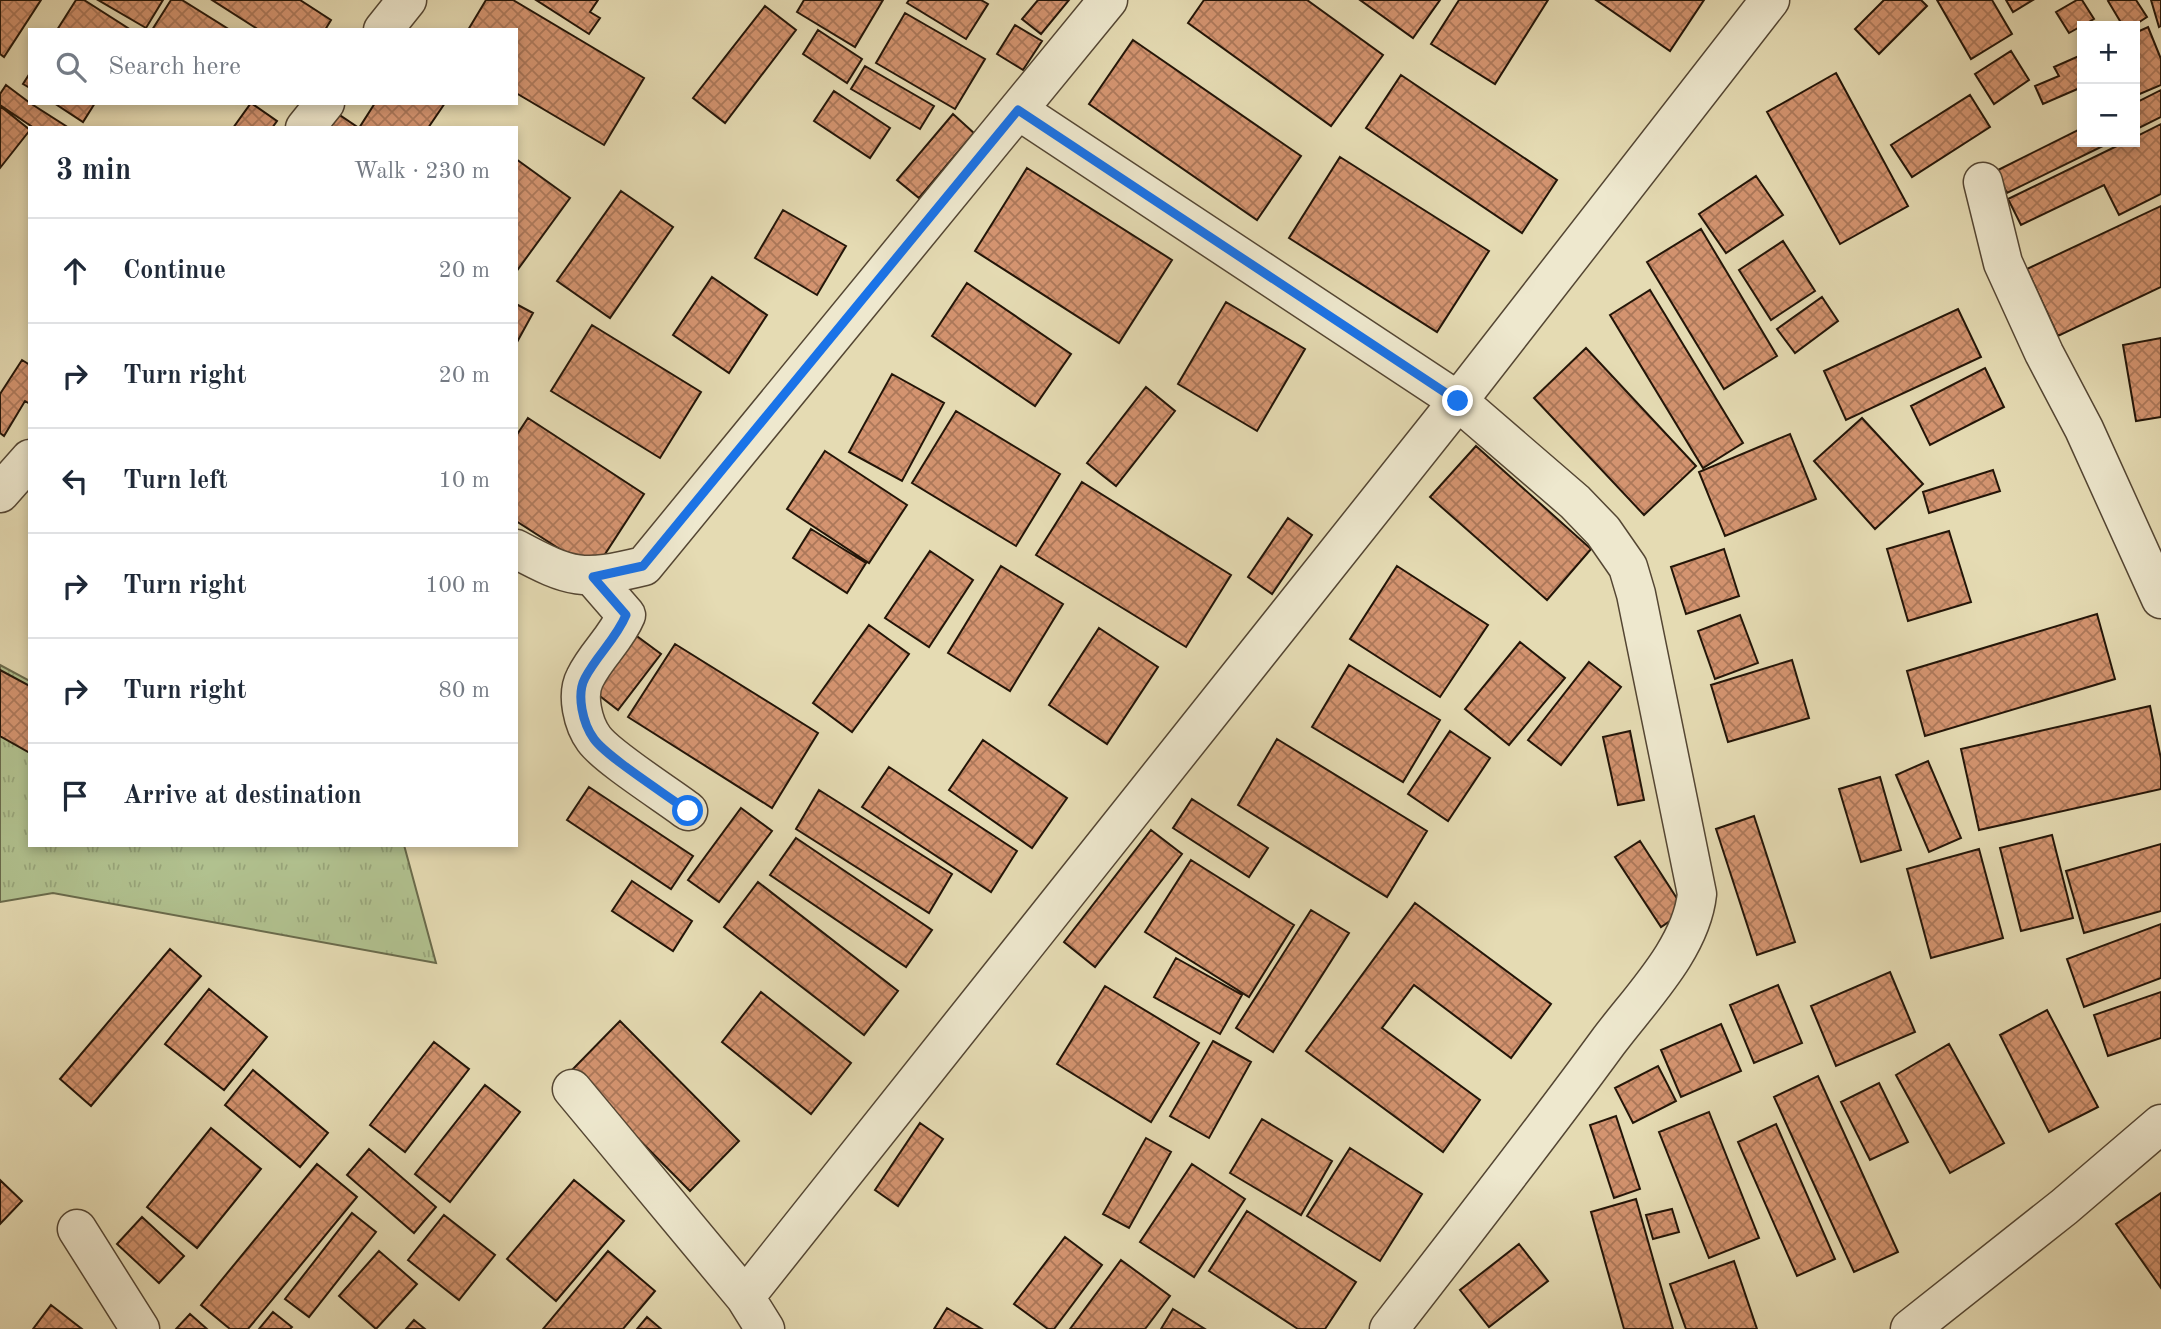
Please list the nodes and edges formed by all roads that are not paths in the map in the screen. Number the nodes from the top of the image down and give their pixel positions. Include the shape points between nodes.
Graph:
1 (407, 0) edge
2 (1108, 0) edge
3 (1770, 0) edge
4 (385, 28) edge
5 (323, 105) edge
6 (1018, 110) junction
7 (307, 126) edge
8 (1983, 181) dead end
9 (1458, 401) junction
10 (28, 461) edge
11 (0, 493) edge
12 (518, 550) edge
13 (593, 577) junction
14 (2161, 599) edge
15 (688, 811) dead end
16 (572, 1089) dead end
17 (2161, 1124) edge
18 (77, 1228) dead end
19 (745, 1297) junction
20 (140, 1329) edge
21 (765, 1329) edge
22 (1389, 1329) edge
23 (1910, 1329) edge

1 - 4 street
2 - 6 street
3 - 9 street
5 - 7 street
6 - 9 street
6 - 13 street via 643,566
8 - 14 street via 2003,263
9 - 19 street
9 - 22 street via 1575,502 1628,567 1697,894 1690,922 1670,958 1531,1148
10 - 11 street
12 - 13 street via 557,571
13 - 15 street via 626,615 620,632 584,679 580,698 585,722 596,742
16 - 19 street
17 - 23 street
18 - 20 street
19 - 21 street

